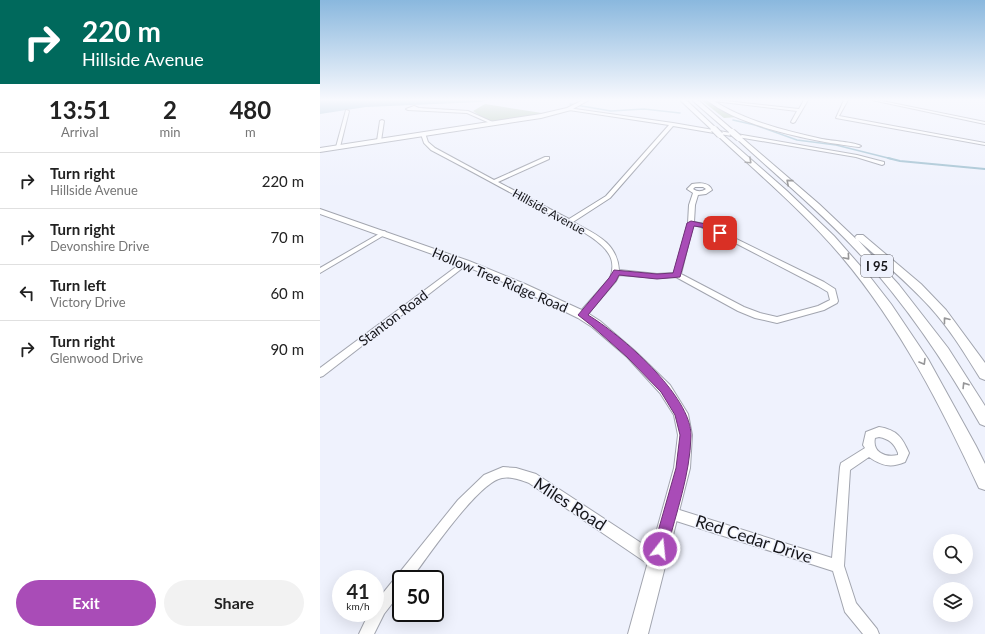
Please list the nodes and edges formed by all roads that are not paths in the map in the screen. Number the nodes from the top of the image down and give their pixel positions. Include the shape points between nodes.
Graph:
1 (342, 130) edge
2 (381, 130) edge
3 (454, 130) edge
4 (668, 130) edge
5 (705, 130) edge
6 (714, 130) edge
7 (730, 130) edge
8 (778, 130) edge
9 (906, 130) edge
10 (423, 134) junction
11 (379, 141) junction
12 (985, 144) edge
13 (859, 146) dead end
14 (338, 147) junction
15 (320, 150) edge
16 (547, 158) dead end
17 (882, 163) dead end
18 (493, 182) junction
19 (696, 193) dead end
20 (807, 198) junction
21 (320, 211) edge
22 (569, 222) junction
23 (691, 223) junction
24 (384, 233) junction
25 (466, 264) junction
26 (320, 271) edge
27 (616, 272) junction
28 (677, 275) junction
29 (582, 315) junction
30 (320, 372) edge
31 (985, 374) edge
32 (985, 419) edge
33 (871, 450) dead end
34 (985, 482) edge
35 (670, 513) junction
36 (656, 561) junction
37 (838, 566) junction
38 (410, 570) edge
39 (392, 593) edge
40 (366, 634) edge
41 (638, 634) edge
42 (872, 634) edge

1 - 14 street
2 - 11 street
3 - 10 main road
4 - 22 street via 608,197
5 - 17 street via 857,156
6 -> 34 highway, I 95 via 820,228 870,284 924,364
20 -> 7 highway, I 95
8 - 13 street via 829,142
9 - 12 street
10 - 11 main road
10 - 18 street, Hillside Avenue via 426,143 433,150
11 - 14 main road
14 - 15 main road
16 - 18 street
18 - 22 street, Hillside Avenue
19 - 23 street
31 -> 20 highway via 965,343 934,305 829,210
32 -> 20 highway, I 95 via 939,346 902,295 861,248
21 - 24 main road, Hollow Tree Ridge Road
22 - 27 street, Hillside Avenue via 606,245 615,259
23 - 28 street
23 - 28 street via 703,225 821,284 832,291 834,301 821,308 778,320 741,309
24 - 25 main road, Hollow Tree Ridge Road
24 - 26 street
25 - 29 main road, Hollow Tree Ridge Road
25 - 30 street, Stanton Road
27 - 28 street
27 - 29 street
29 - 35 main road, Hollow Tree Ridge Road via 631,354 665,389 681,414 685,435 682,468
33 - 37 street via 845,467
35 - 36 main road, Hollow Tree Ridge Road
35 - 37 street, Red Cedar Drive
36 - 38 street, Miles Road via 532,478 512,472 499,473 467,497
36 - 41 main road, Hollow Tree Ridge Road
37 - 42 street via 850,607
39 - 40 street, Miles Road via 379,609

